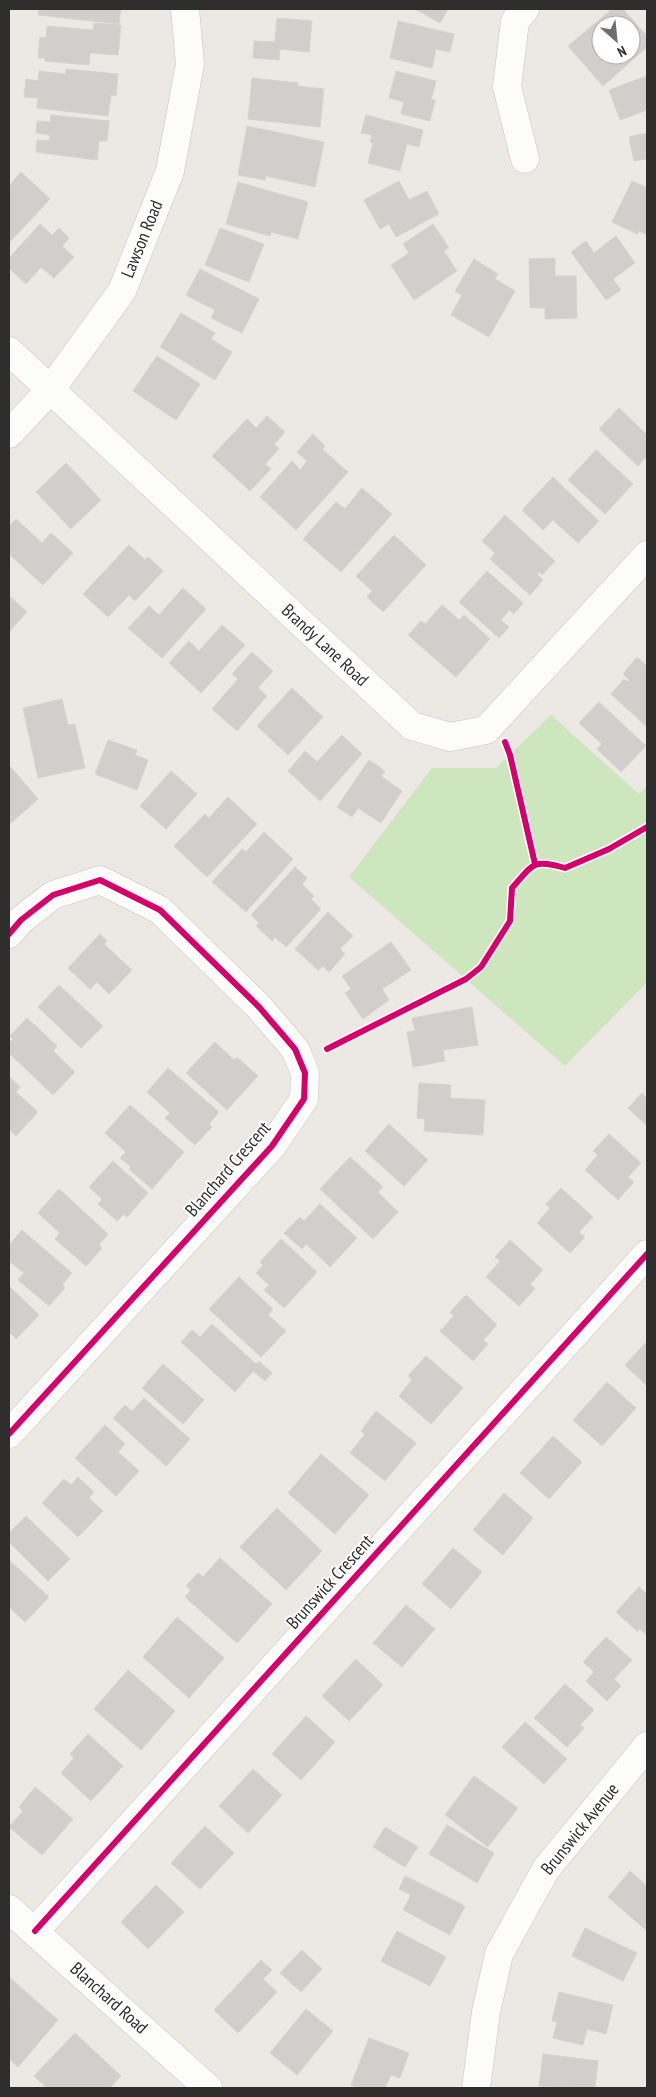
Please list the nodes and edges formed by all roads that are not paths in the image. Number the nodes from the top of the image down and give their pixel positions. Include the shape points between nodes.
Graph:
1 (185, 9) edge
2 (525, 9) edge
3 (525, 159) dead end
4 (9, 351) edge
5 (51, 389) junction
6 (9, 434) edge
7 (647, 555) edge
8 (9, 934) edge
9 (647, 1254) edge
10 (9, 1434) edge
11 (647, 1746) edge
12 (9, 1909) edge
13 (34, 1931) junction
14 (208, 2088) edge
15 (476, 2088) edge

1 - 5 street, Lawson Road via 190,64 170,171 122,291
2 - 3 street via 515,21 507,87
4 - 5 street, Brandy Lane Road
5 - 6 street, Lawson Road
5 - 7 street, Brandy Lane Road via 412,726 450,737 486,730
8 - 10 street, Blanchard Crescent via 21,920 53,895 100,880 160,910 259,1007 295,1049 305,1073 304,1098 272,1146
9 - 13 street, Brunswick Crescent
11 - 15 street, Brunswick Avenue via 546,1869 499,1954 486,2012
12 - 13 street, Blanchard Road
13 - 14 street, Blanchard Road

